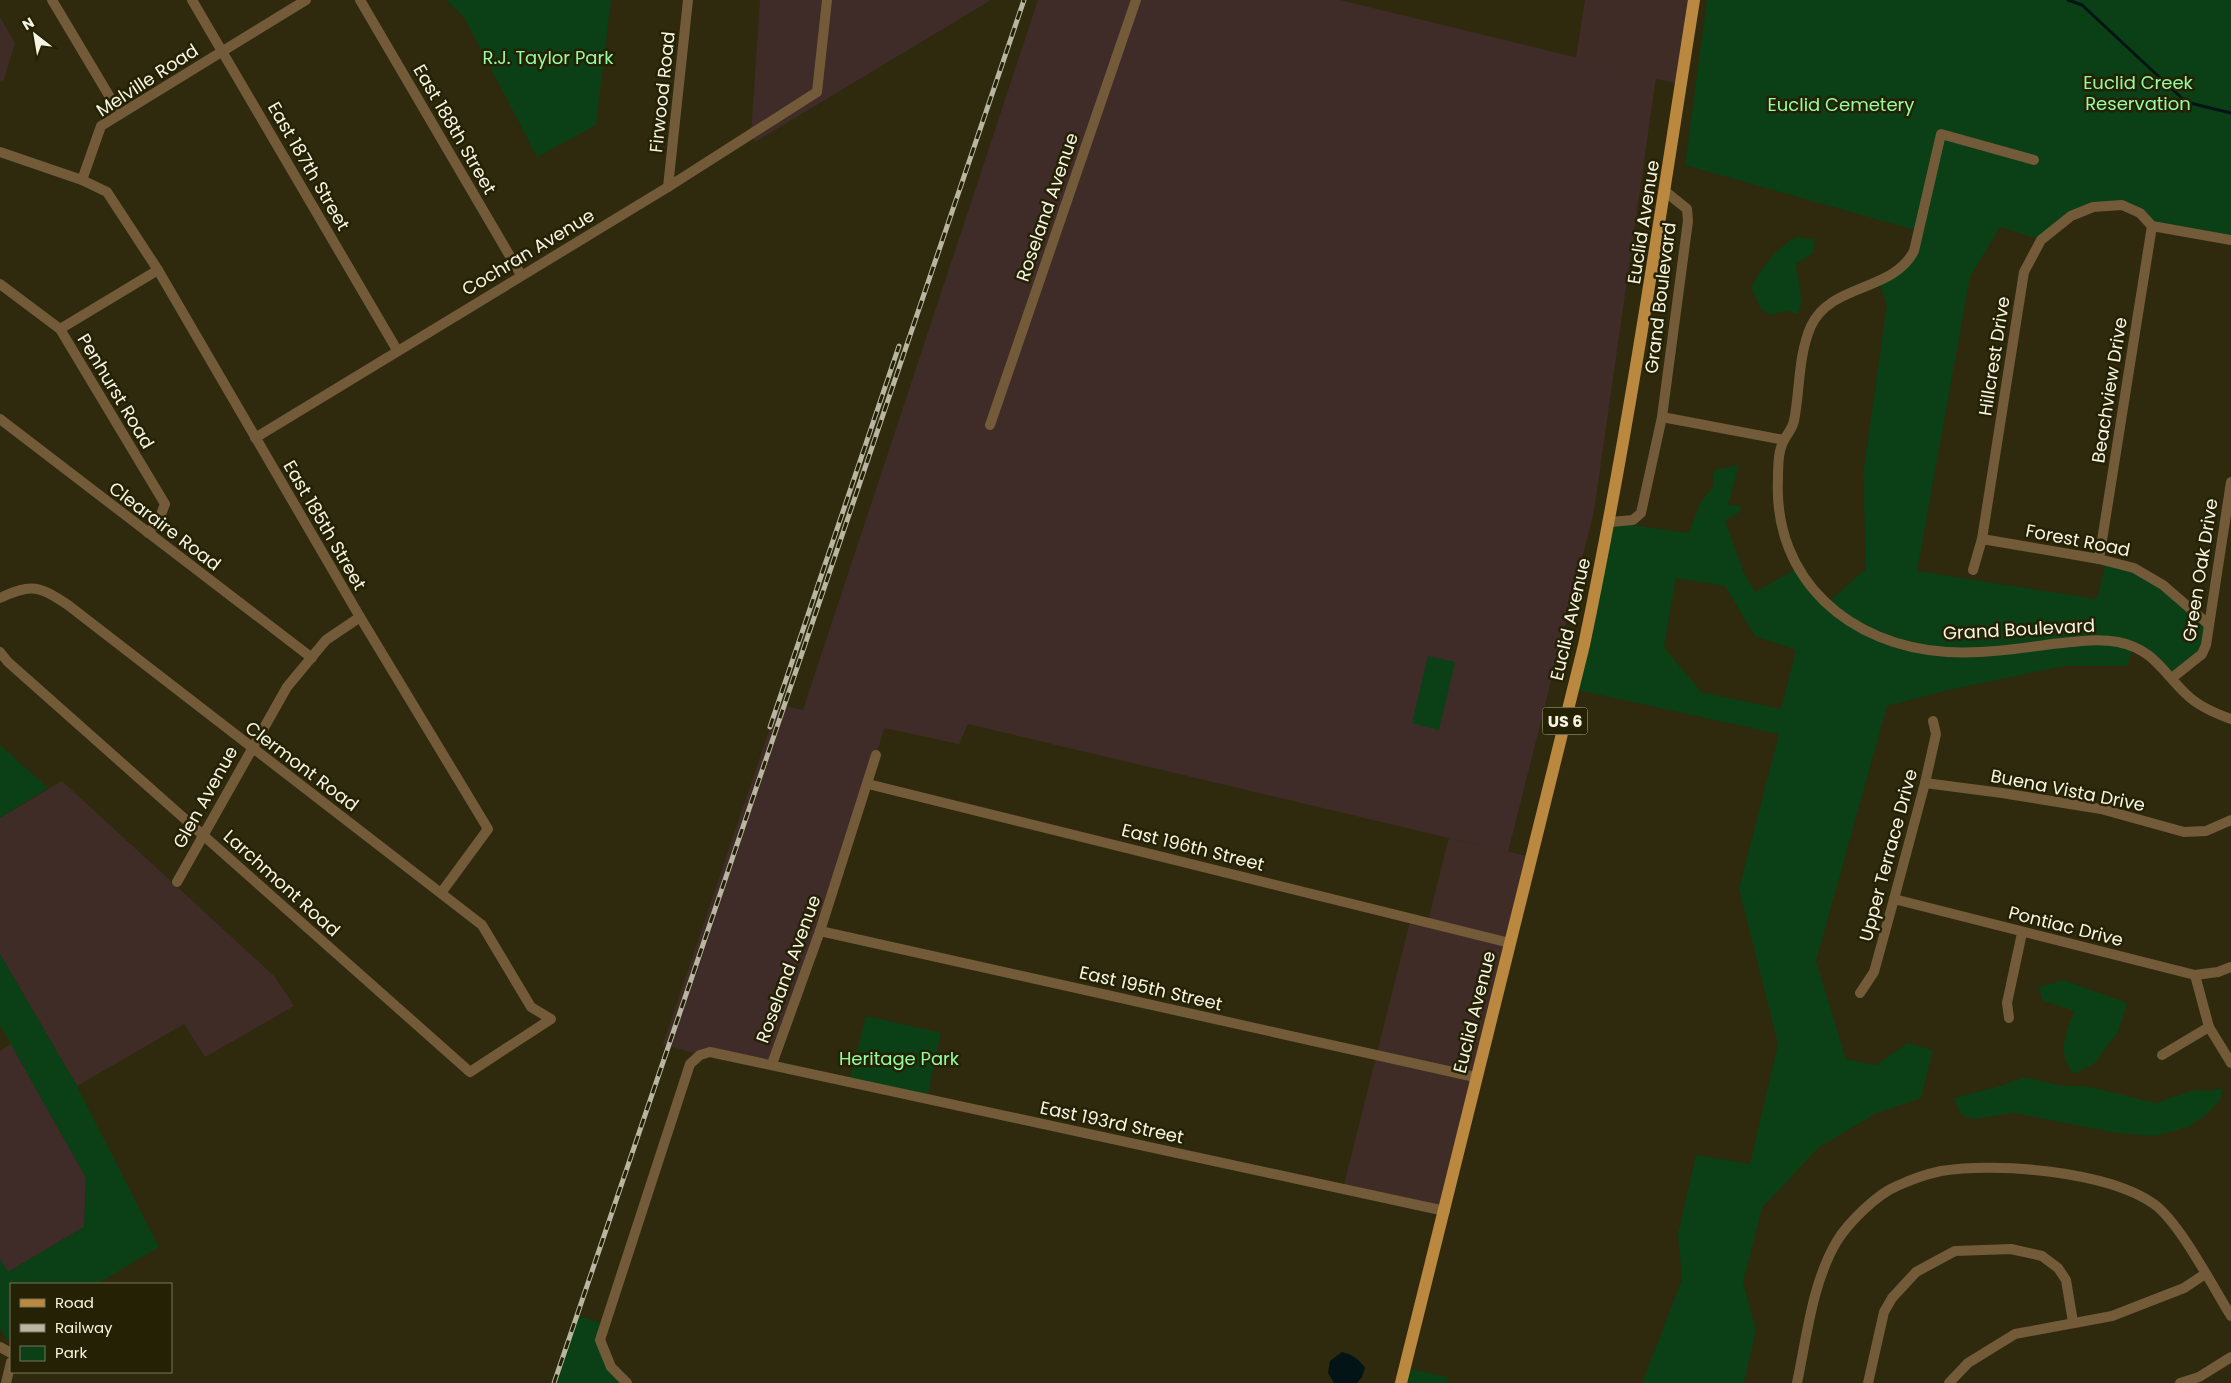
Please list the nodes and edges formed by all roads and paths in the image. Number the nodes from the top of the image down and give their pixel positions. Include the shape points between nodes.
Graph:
1 (52, 0) edge
2 (192, 0) edge
3 (306, 0) edge
4 (360, 0) edge
5 (688, 0) edge
6 (827, 0) edge
7 (1136, 0) edge
8 (1694, 0) edge
9 (223, 50) junction
10 (120, 114) junction
11 (0, 152) edge
12 (2034, 160) dead end
13 (82, 180) junction
14 (668, 187) junction
15 (1666, 192) junction
16 (2152, 226) junction
17 (2231, 240) edge
18 (158, 270) junction
19 (521, 275) junction
20 (0, 284) edge
21 (60, 329) junction
22 (397, 350) junction
23 (1662, 417) junction
24 (0, 419) edge
25 (990, 425) dead end
26 (256, 438) junction
27 (1784, 440) junction
28 (2231, 482) edge
29 (1610, 522) junction
30 (148, 533) junction
31 (1982, 539) junction
32 (2100, 559) junction
33 (1972, 570) dead end
34 (0, 598) edge
35 (360, 616) junction
36 (2208, 624) junction
37 (0, 652) edge
38 (312, 658) junction
39 (2172, 678) junction
40 (2231, 719) edge
41 (1933, 721) dead end
42 (251, 748) junction
43 (876, 755) dead end
44 (1925, 783) junction
45 (868, 784) junction
46 (2231, 820) edge
47 (203, 834) junction
48 (177, 882) dead end
49 (441, 893) junction
50 (1894, 899) junction
51 (820, 931) junction
52 (2022, 933) junction
53 (1510, 943) junction
54 (2231, 967) edge
55 (2195, 974) junction
56 (1860, 993) dead end
57 (2009, 1018) dead end
58 (552, 1019) joint
59 (2209, 1026) junction
60 (2162, 1056) dead end
61 (2231, 1063) edge
62 (772, 1064) junction
63 (1476, 1077) junction
64 (1445, 1211) junction
65 (2205, 1274) junction
66 (2231, 1316) edge
67 (2073, 1322) junction
68 (2231, 1357) edge
69 (10, 1366) edge
70 (6, 1383) edge
71 (627, 1383) edge
72 (1401, 1383) edge
73 (1797, 1383) edge
74 (1868, 1383) edge
75 (1950, 1383) edge
76 (2180, 1383) edge

1 - 10 street
2 - 9 street, East 187th Street
3 - 9 street, Melville Road
4 - 19 street, East 188th Street
5 - 14 street, Firwood Road
6 - 14 street, Cochran Avenue via 818,92
7 - 25 street, Roseland Avenue
8 - 15 main road, Euclid Avenue / US 6
9 - 10 street, Melville Road
9 - 22 street, East 187th Street
10 - 13 street, Melville Road via 101,126
11 - 13 street
12 - 27 street, Grand Boulevard via 1941,134 1914,251 1904,266 1894,273 1830,303 1812,325 1806,341 1794,423
13 - 18 street, East 185th Street via 107,192
14 - 19 street, Cochran Avenue
15 - 23 street, Grand Boulevard via 1687,209 1688,221
15 - 29 main road, Euclid Avenue / US 6
16 - 17 street
16 - 31 street, Hillcrest Drive via 2140,213 2122,204 2093,206 2071,216 2041,240 2024,272
16 - 32 street, Beachview Drive
18 - 21 street
18 - 26 street, East 185th Street
19 - 22 street, Cochran Avenue
20 - 21 street, Penhurst Road
21 - 30 street, Penhurst Road via 165,504 159,520
22 - 26 street, Cochran Avenue
23 - 27 street
23 - 29 street, Grand Boulevard via 1641,513 1633,520
24 - 30 street, Clearaire Road
26 - 35 street, East 185th Street
27 - 39 street, Grand Boulevard via 1778,478 1781,527 1798,568 1811,587 1839,615 1892,641 1946,652 2090,641 2118,642 2150,655
28 - 36 street, Green Oak Drive
29 - 53 main road, Euclid Avenue / US 6 via 1584,645
30 - 38 street, Clearaire Road
31 - 32 street, Forest Road
31 - 33 street, Hillcrest Drive
32 - 36 street, Forest Road via 2134,568 2162,584
34 - 42 street, Clermont Road via 19,589 44,589
35 - 38 street, Glen Avenue via 326,640
35 - 49 street, East 185th Street via 488,829
36 - 39 street, Green Oak Drive via 2202,654
37 - 47 street, Larchmont Road
38 - 42 street, Glen Avenue via 287,687
39 - 40 street, Grand Boulevard via 2196,702
41 - 44 street, Upper Terrace Drive via 1936,734
42 - 47 street, Glen Avenue
42 - 49 street, Clermont Road
43 - 45 street, Roseland Avenue
44 - 46 street, Buena Vista Drive via 2101,809 2184,832 2206,831
44 - 50 street, Upper Terrace Drive
45 - 51 street, Roseland Avenue
45 - 53 street, East 196th Street
47 - 48 street, Glen Avenue
47 - 58 street, Larchmont Road via 470,1072
49 - 58 street, Clermont Road via 482,925 531,1007
50 - 52 street, Pontiac Drive
50 - 56 street, Upper Terrace Drive via 1874,972
51 - 62 street, Roseland Avenue
51 - 63 street, East 195th Street
52 - 55 street, Pontiac Drive
52 - 57 street via 2007,1003
53 - 63 main road, Euclid Avenue / US 6
54 - 55 street, Pontiac Drive
55 - 59 street
59 - 60 street
59 - 61 street
62 - 64 street, East 193rd Street
62 - 71 street, Roseland Avenue via 710,1052 700,1055 690,1064 600,1340 611,1367
63 - 64 main road, Euclid Avenue / US 6
64 - 72 main road, Euclid Avenue / US 6
65 - 66 street
65 - 67 street via 2184,1288 2147,1304 2112,1316
65 - 73 street via 2172,1222 2154,1204 2125,1189 2082,1177 2009,1168 1940,1172 1896,1186 1859,1214 1837,1240 1819,1281
67 - 74 street via 2066,1280 2058,1268 2042,1256 2012,1249 1955,1251 1916,1272 1892,1298 1884,1312
67 - 75 street via 2015,1334 1968,1363
68 - 76 street via 2199,1377
69 - 70 street

